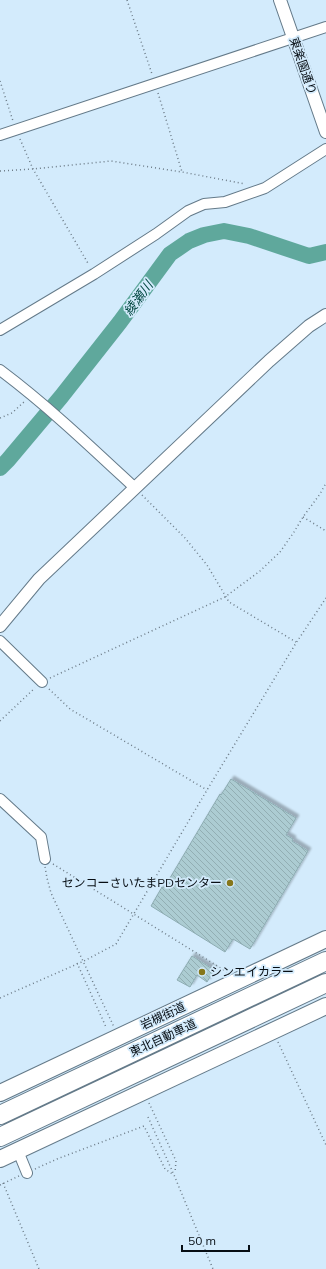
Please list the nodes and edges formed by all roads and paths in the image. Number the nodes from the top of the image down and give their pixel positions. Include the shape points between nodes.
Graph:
1 (127, 0) edge
2 (280, 0) edge
3 (326, 27) edge
4 (293, 37) junction
5 (0, 81) edge
6 (155, 84) junction
7 (16, 130) junction
8 (326, 132) edge
9 (0, 135) edge
10 (326, 149) edge
11 (33, 169) junction
12 (0, 171) edge
13 (182, 172) junction
14 (265, 188) junction
15 (94, 274) junction
16 (326, 315) edge
17 (0, 330) edge
18 (0, 370) edge
19 (32, 394) junction
20 (0, 418) edge
21 (326, 483) edge
22 (135, 488) junction
23 (302, 517) junction
24 (326, 531) edge
25 (225, 596) junction
26 (326, 598) edge
27 (0, 626) edge
28 (0, 641) edge
29 (296, 643) junction
30 (42, 682) junction
31 (0, 721) edge
32 (207, 790) junction
33 (0, 799) edge
34 (45, 859) junction
35 (134, 914) junction
36 (326, 939) edge
37 (84, 961) junction
38 (326, 961) edge
39 (77, 963) junction
40 (245, 978) junction
41 (326, 983) edge
42 (0, 998) edge
43 (326, 1006) edge
44 (273, 1031) junction
45 (112, 1032) junction
46 (143, 1092) junction
47 (0, 1093) edge
48 (0, 1115) edge
49 (148, 1117) dead end
50 (0, 1137) edge
51 (326, 1145) edge
52 (18, 1151) junction
53 (0, 1159) edge
54 (27, 1172) junction
55 (174, 1175) junction
56 (3, 1183) junction
57 (0, 1185) edge
58 (39, 1269) edge
59 (213, 1269) edge

1 - 6 path
2 - 4 street, 東楽園通り
3 - 4 street
4 - 6 street
4 - 8 street, 東楽園通り
5 - 7 path
6 - 7 street
6 - 13 path
7 - 9 street
7 - 11 path
10 - 14 street
11 - 12 path
11 - 13 path via 112,161
11 - 15 path
13 - 14 path
14 - 15 street via 225,202 204,204 188,211
15 - 17 street
16 - 22 street via 309,326 269,361
18 - 19 street
19 - 20 path via 12,413
19 - 22 street
21 - 23 path
22 - 25 path via 185,538 207,565
22 - 27 street via 39,579
23 - 24 path
23 - 25 path via 280,552 260,571
25 - 29 path via 229,602
25 - 30 path
26 - 29 path
28 - 30 street
29 - 32 path
30 - 31 path
30 - 32 path via 70,709
32 - 35 path
33 - 34 street via 41,837
34 - 35 path
34 - 37 path via 51,893
35 - 37 path via 116,944
35 - 40 path via 227,972
36 - 40 highway, 岩槻街道
37 - 39 path
37 - 45 path
38 - 48 highway, 東北自動車道
39 - 42 path
39 - 45 path
40 - 45 highway, 岩槻街道
41 - 50 highway, 東北自動車道
43 - 44 highway
44 - 46 highway
44 - 51 path
45 - 47 highway, 岩槻街道
46 - 52 highway
46 - 55 path via 176,1161
49 - 55 path
52 - 53 highway
52 - 54 street
54 - 55 path via 144,1126 165,1169
54 - 56 path
55 - 59 path
56 - 57 path
56 - 58 path

